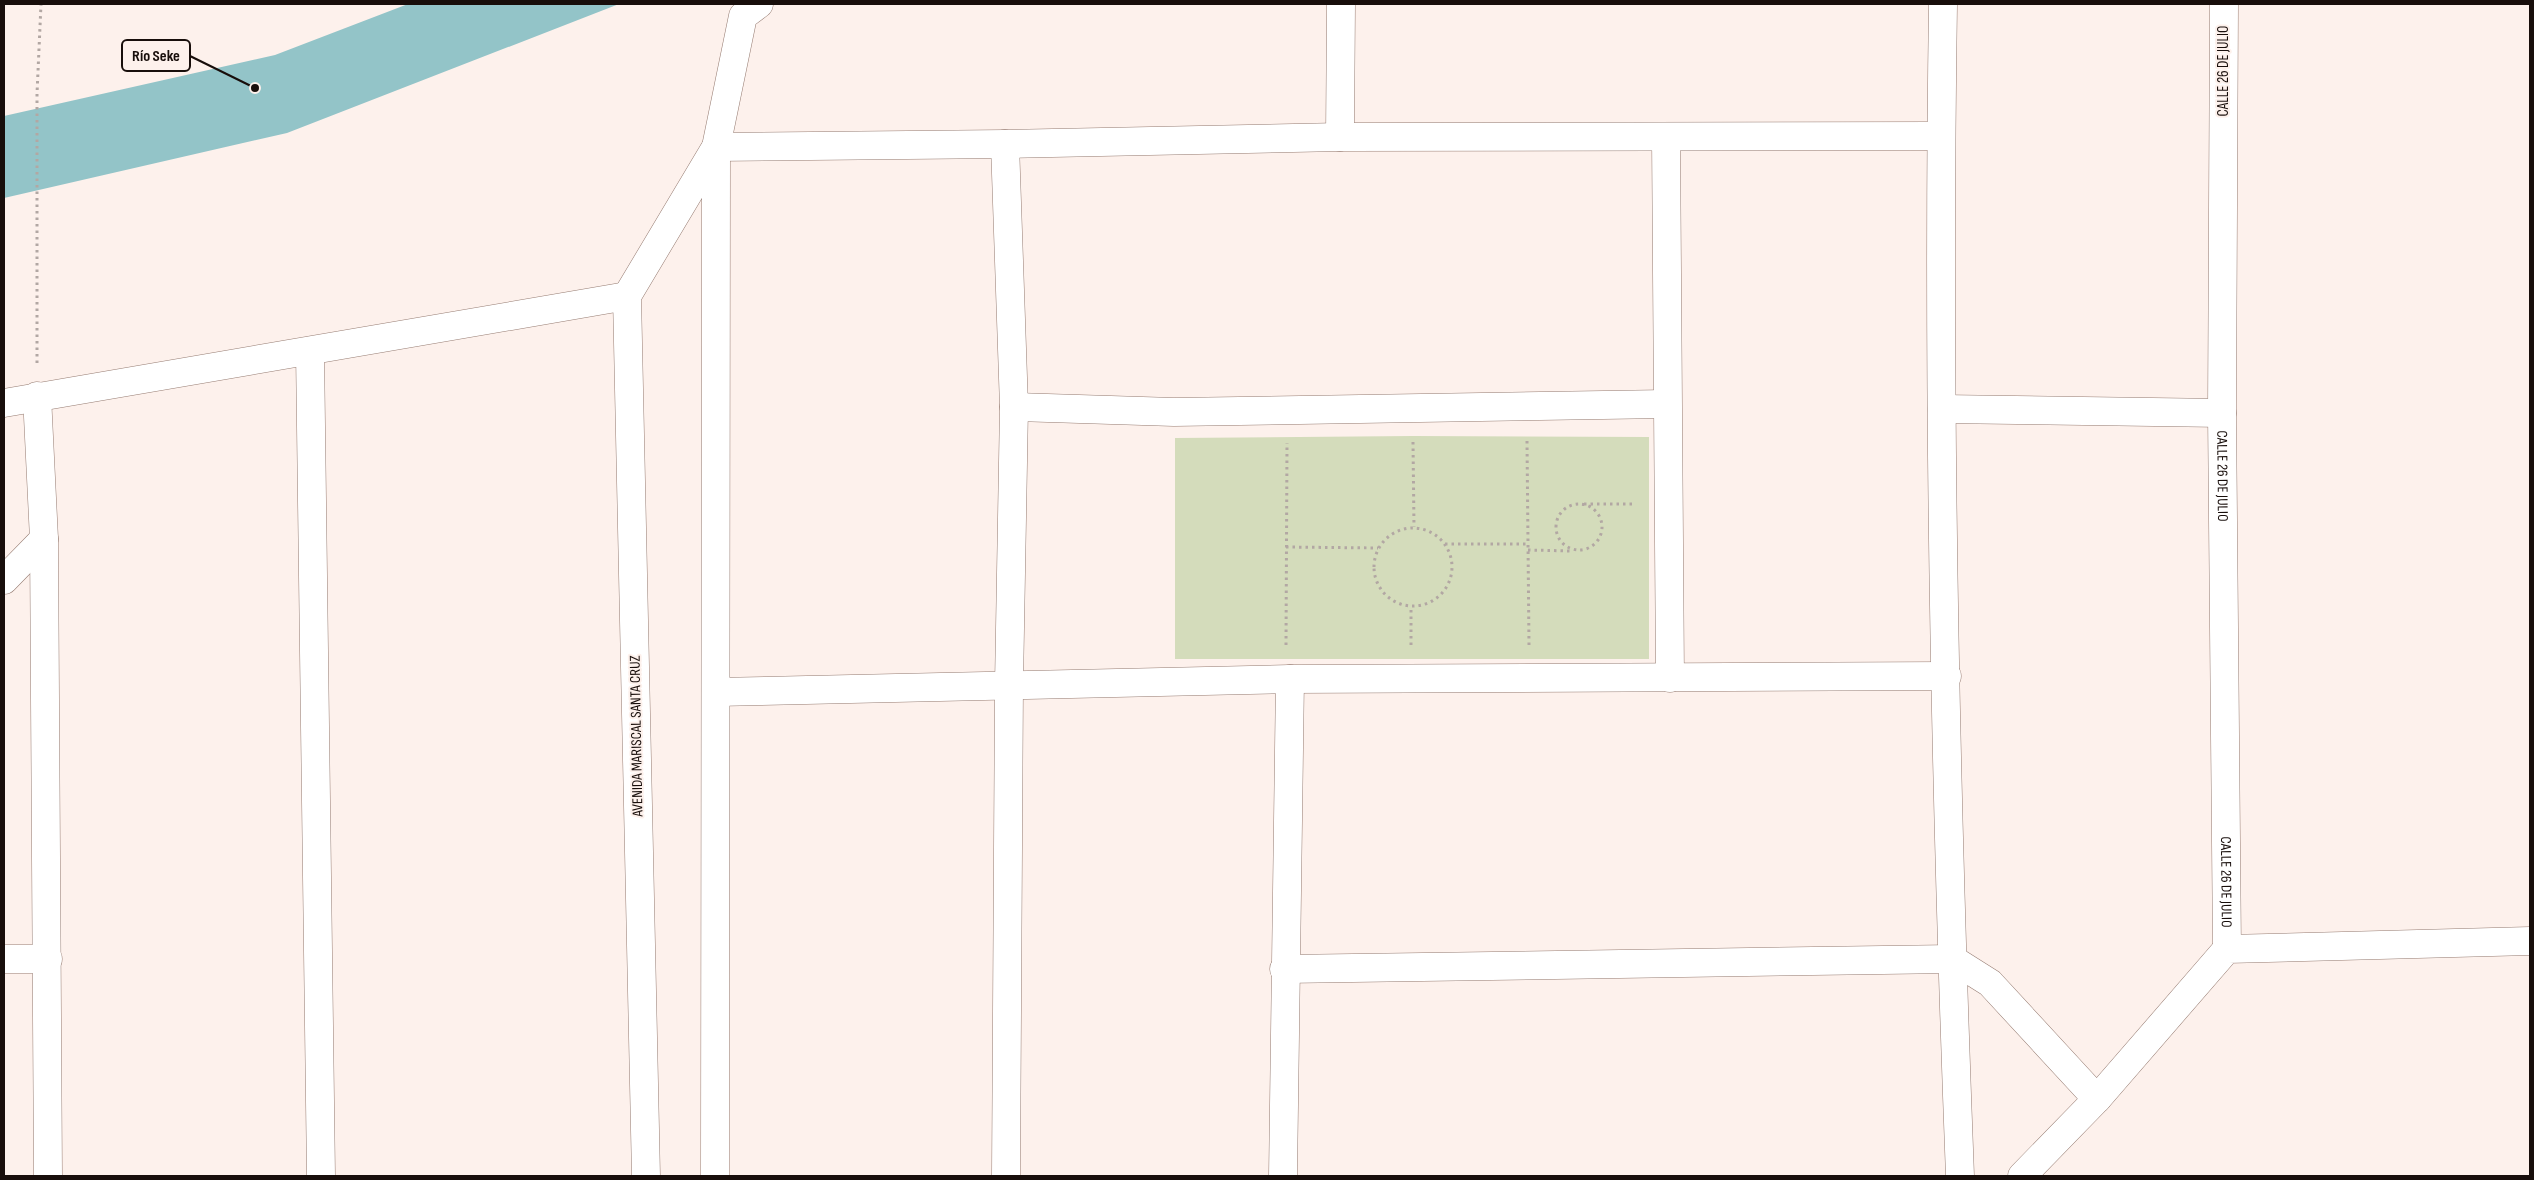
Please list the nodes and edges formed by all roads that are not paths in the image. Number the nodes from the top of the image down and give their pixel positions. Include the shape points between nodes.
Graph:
1 (760, 4) edge
2 (1341, 4) edge
3 (1943, 4) edge
4 (2224, 4) edge
5 (1941, 136) junction
6 (1340, 137) junction
7 (1666, 137) junction
8 (1006, 144) junction
9 (716, 147) junction
10 (627, 296) junction
11 (310, 351) junction
12 (37, 396) junction
13 (4, 403) edge
14 (1666, 404) junction
15 (1014, 407) junction
16 (1942, 409) junction
17 (2222, 413) junction
18 (44, 539) junction
19 (4, 580) edge
20 (1947, 676) junction
21 (1670, 678) junction
22 (1290, 679) junction
23 (1008, 684) junction
24 (716, 692) junction
25 (2530, 941) edge
26 (2227, 949) junction
27 (4, 959) edge
28 (48, 959) junction
29 (1952, 959) junction
30 (1284, 969) junction
31 (2097, 1099) junction
32 (48, 1176) edge
33 (321, 1176) edge
34 (646, 1176) edge
35 (714, 1176) edge
36 (1006, 1176) edge
37 (1283, 1176) edge
38 (1960, 1176) edge
39 (2022, 1176) edge

1 - 9 street via 743,16
2 - 6 street
3 - 5 street
4 - 17 street, CALLE 26 DE JULIO
5 - 7 street
5 - 16 street
6 - 7 street
6 - 8 street
7 - 14 street
8 - 9 street
8 - 15 street
9 - 10 street
9 - 24 street
10 - 11 street
10 - 34 street, AVENIDA MARISCAL SANTA CRUZ
11 - 12 street
11 - 33 street
12 - 13 street
12 - 18 street
14 - 15 street via 1174,412
14 - 21 street
15 - 23 street
16 - 17 street
16 - 20 street
17 - 26 street, CALLE 26 DE JULIO
18 - 19 street
18 - 28 street
20 - 21 street
20 - 29 street
21 - 22 street
22 - 23 street
22 - 30 street
23 - 24 street
23 - 36 street
24 - 35 street
25 - 26 street
26 - 31 street
27 - 28 street
28 - 32 street
29 - 30 street
29 - 31 street via 1990,982
29 - 38 street
30 - 37 street
31 - 39 street

